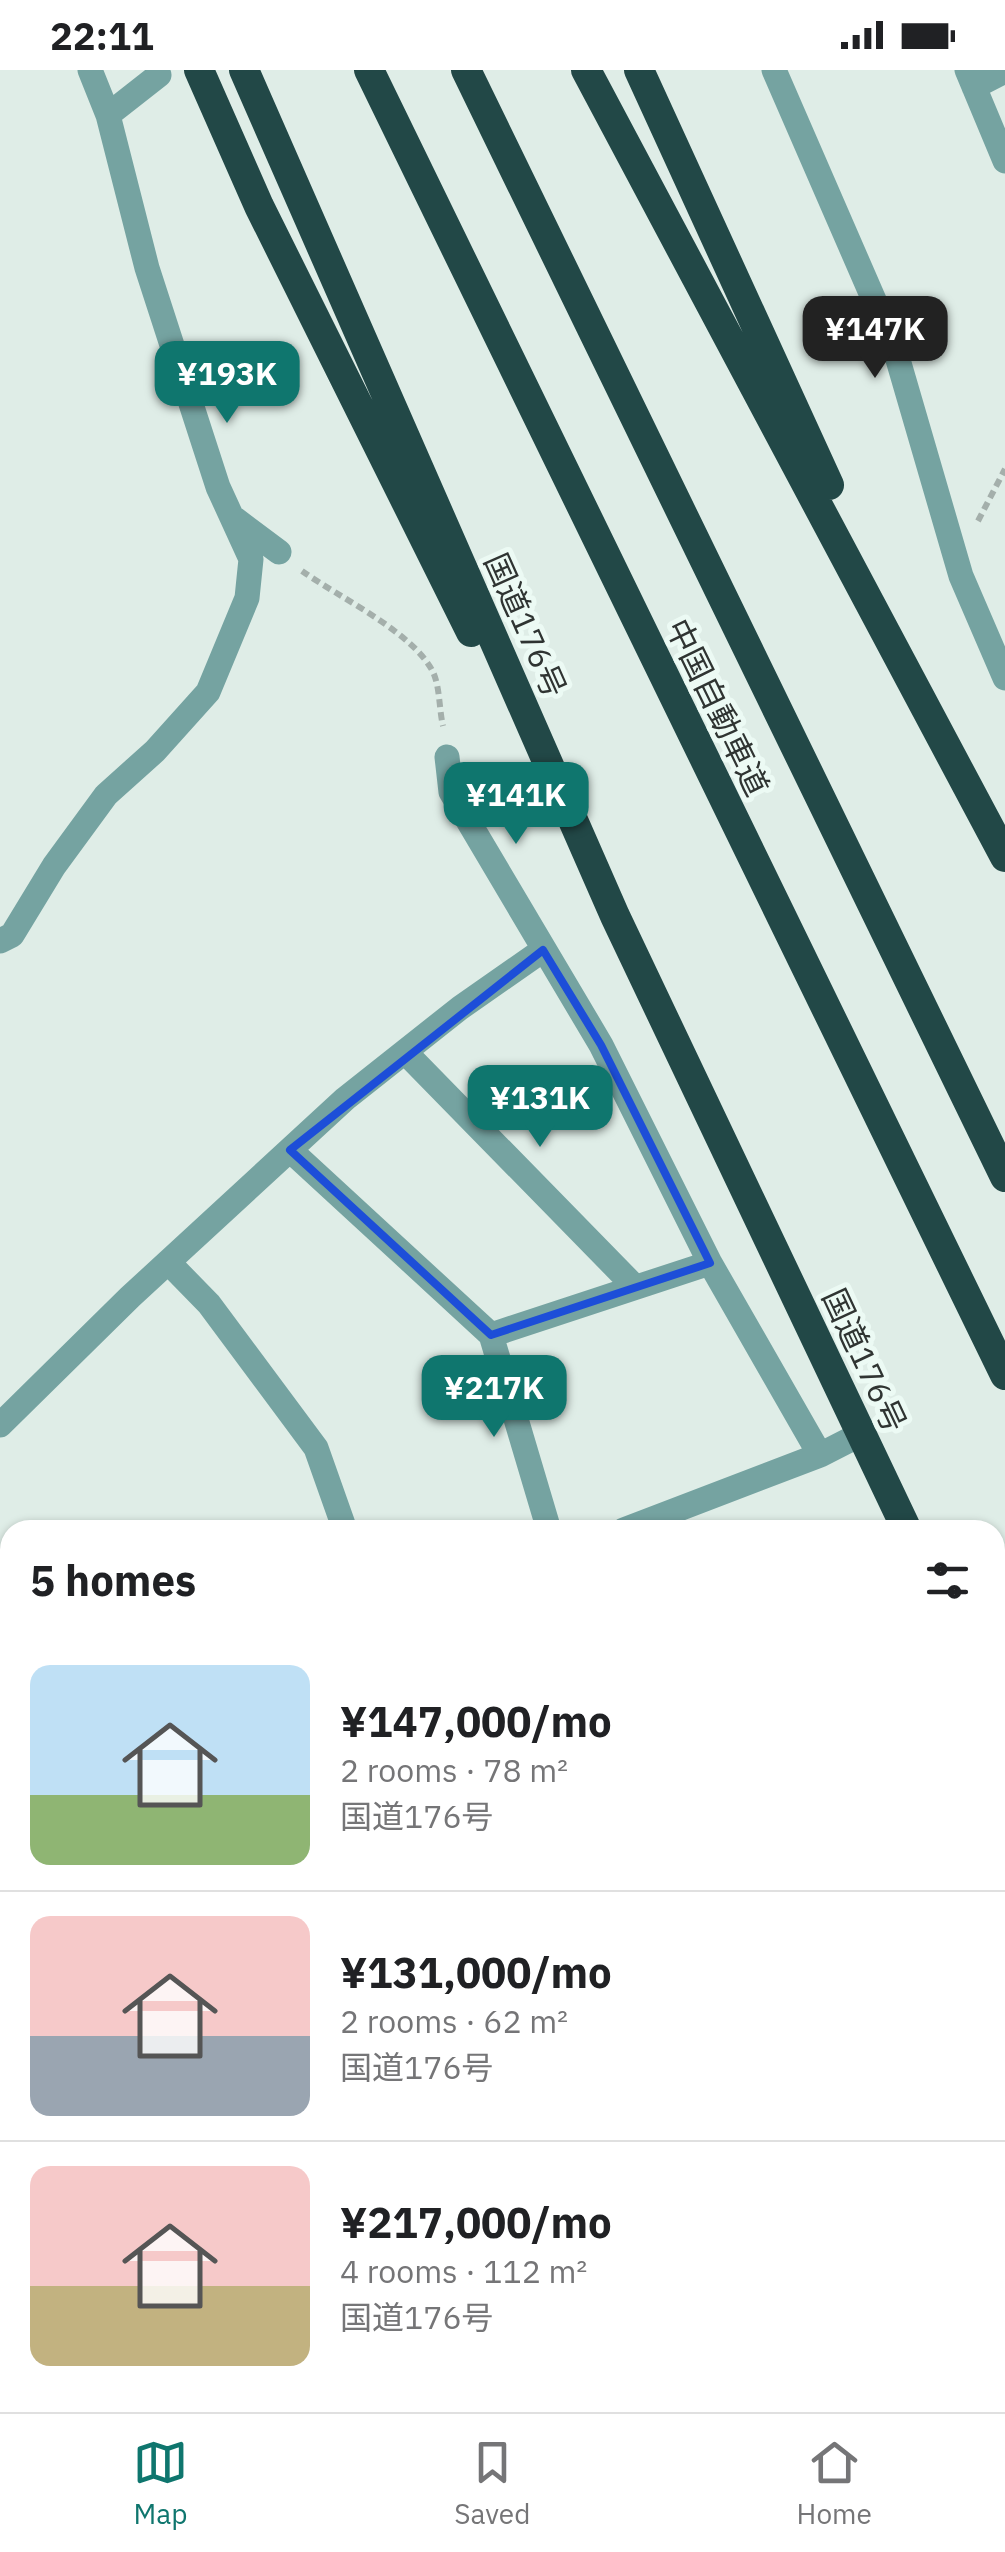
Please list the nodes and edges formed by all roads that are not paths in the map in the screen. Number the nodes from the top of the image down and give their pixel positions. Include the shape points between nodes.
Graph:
1 (90, 70) edge
2 (199, 70) edge
3 (244, 70) edge
4 (368, 70) edge
5 (466, 70) edge
6 (586, 70) edge
7 (639, 70) edge
8 (774, 70) edge
9 (1005, 71) edge
10 (159, 74) dead end
11 (971, 78) edge
12 (108, 115) junction
13 (1005, 161) edge
14 (231, 516) junction
15 (279, 552) road end
16 (1005, 678) edge
17 (950, 751) junction
18 (447, 757) road end
19 (1005, 857) edge
20 (614, 916) junction
21 (0, 940) edge
22 (542, 950) junction
23 (405, 1052) junction
24 (290, 1150) junction
25 (1005, 1178) edge
26 (168, 1262) junction
27 (710, 1263) junction
28 (635, 1287) junction
29 (491, 1334) junction
30 (1005, 1374) edge
31 (0, 1425) edge
32 (861, 1434) junction
33 (820, 1455) junction
34 (341, 1520) edge
35 (546, 1520) edge
36 (650, 1520) edge
37 (902, 1520) edge

1 - 12 street
2 - 20 highway via 259,206
3 - 20 highway, 国道176号
4 - 30 highway, 中国自動車道
5 - 25 highway, 中国自動車道
6 - 17 highway
7 - 17 highway
8 - 16 street via 894,346 961,576
9 - 11 street
10 - 12 street
11 - 13 street
12 - 14 street via 147,268
14 - 15 street
14 - 21 street via 251,559 247,598 208,692 106,794 12,936
17 - 19 highway
18 - 22 street via 451,792
20 - 32 highway, 国道176号
22 - 23 street
22 - 27 street via 601,1046
23 - 24 street
23 - 28 street
24 - 26 street
24 - 29 street
26 - 31 street
26 - 34 street via 209,1304 316,1448
27 - 28 street
27 - 33 street
28 - 29 street
29 - 35 street
32 - 33 street
32 - 37 highway, 国道176号
33 - 36 street

